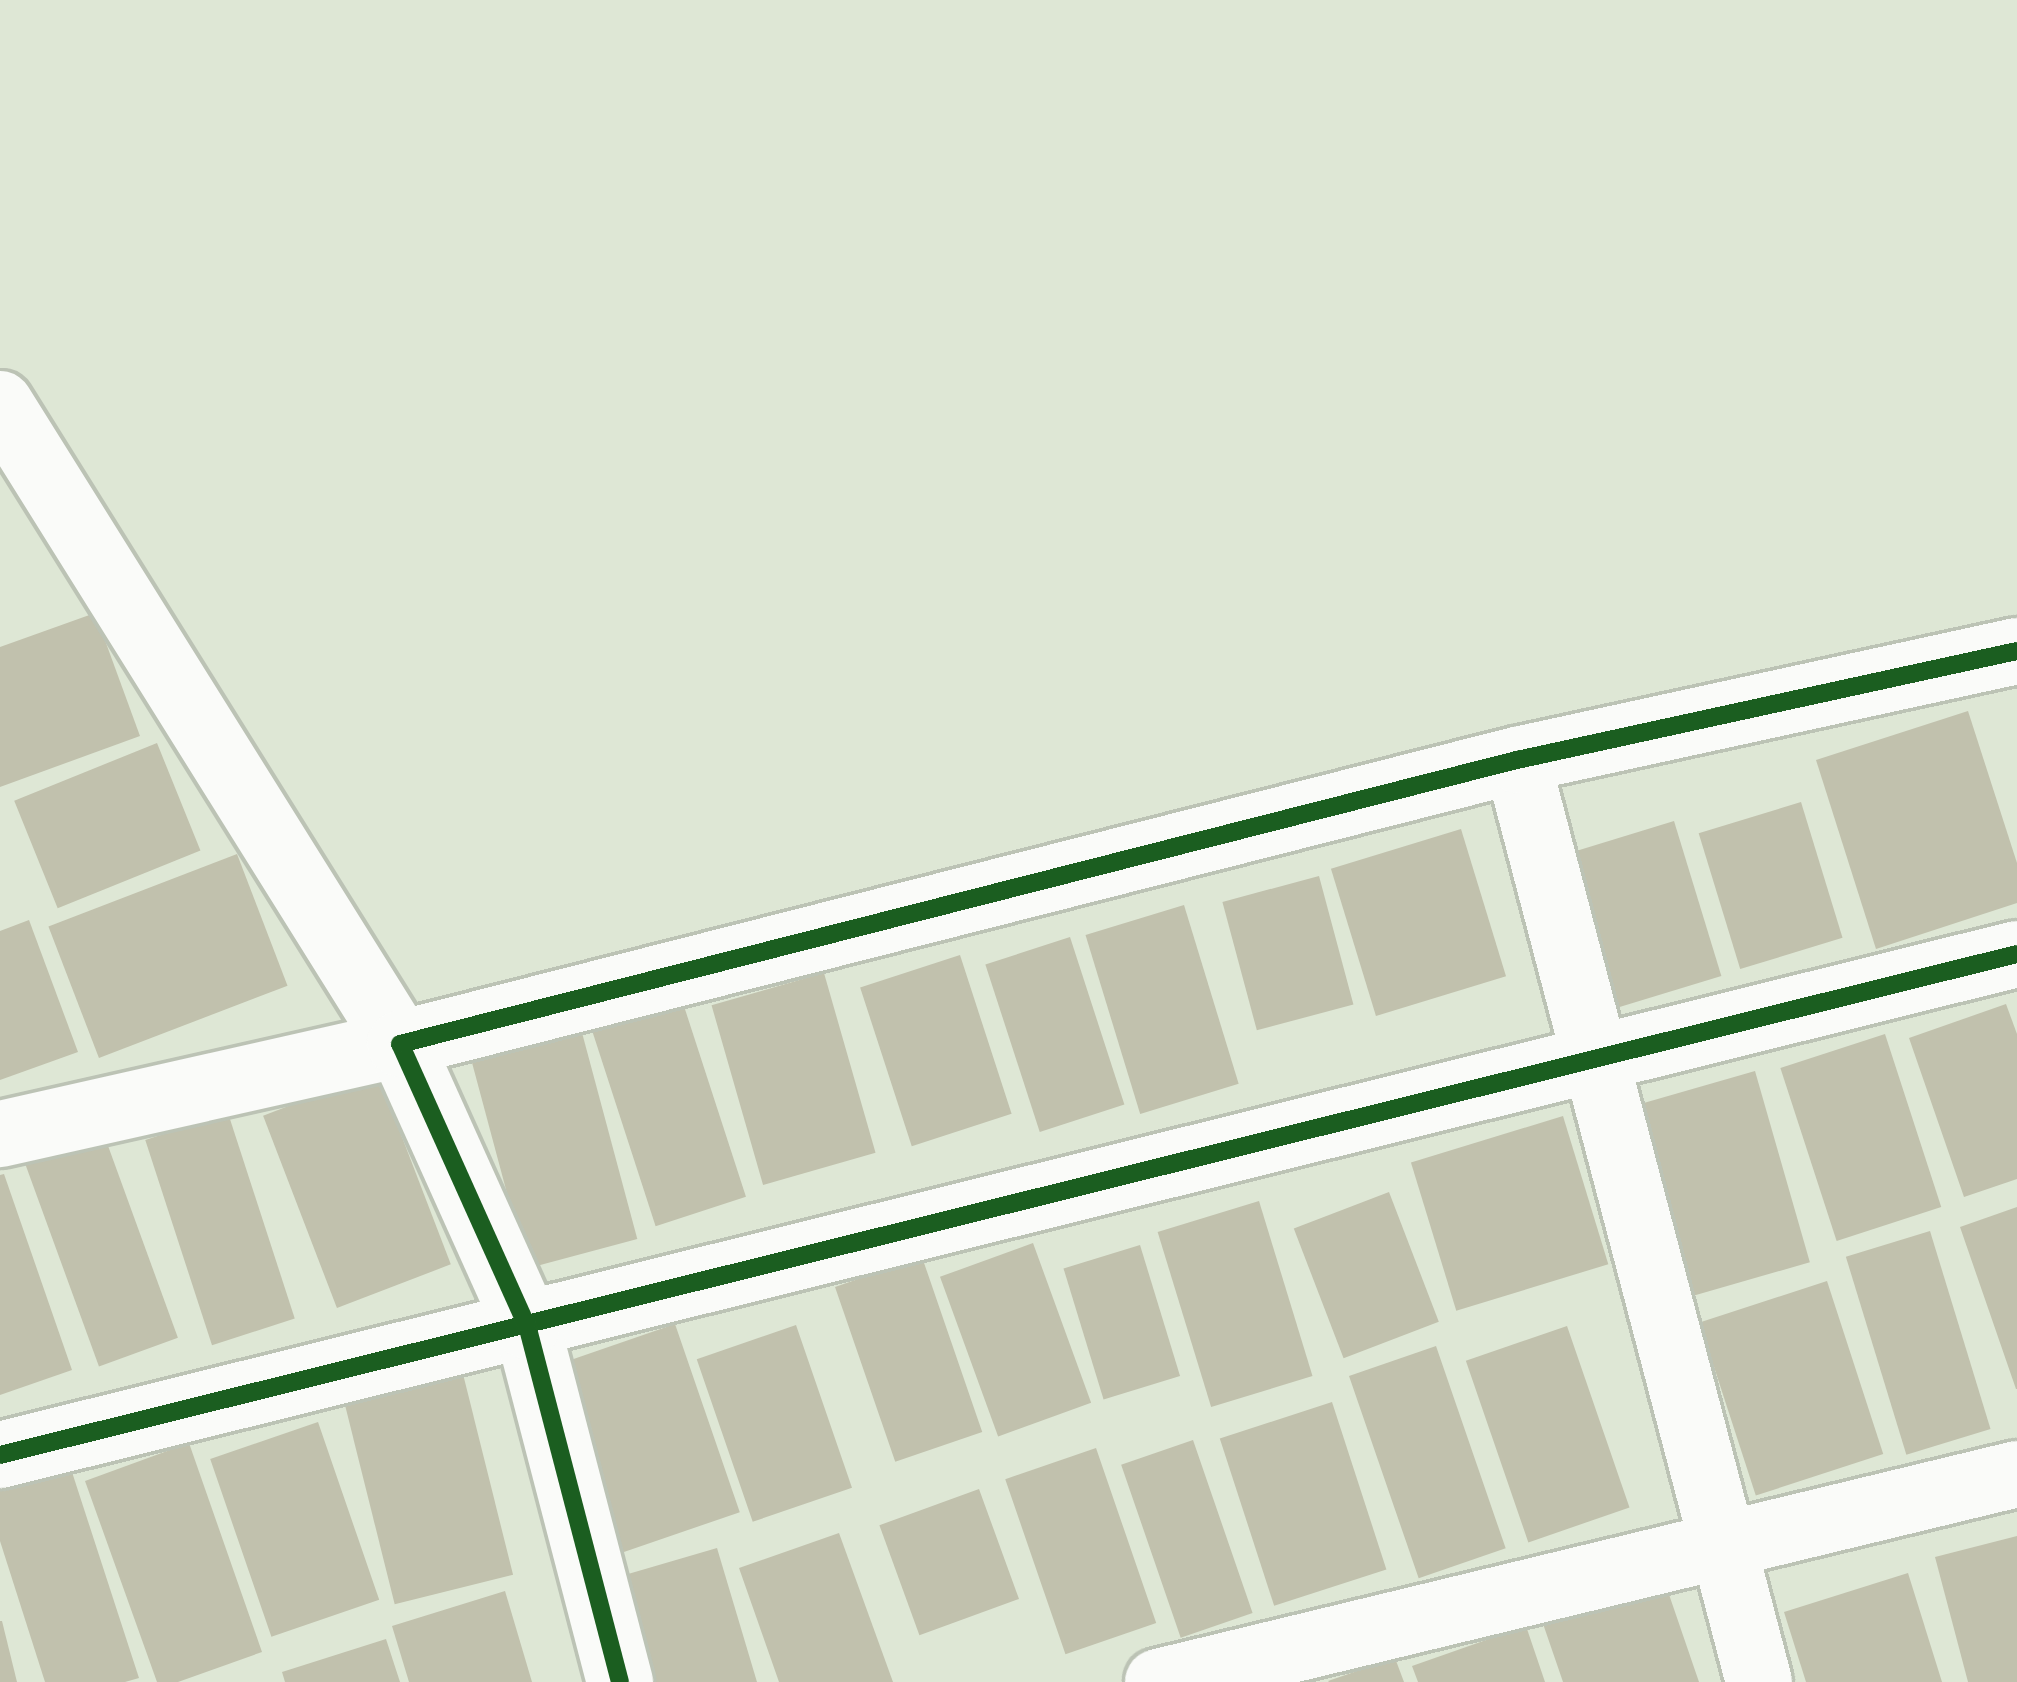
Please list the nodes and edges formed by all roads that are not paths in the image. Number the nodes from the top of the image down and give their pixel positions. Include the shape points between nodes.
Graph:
1 (0, 404) edge
2 (2017, 651) edge
3 (1517, 760) junction
4 (2017, 954) edge
5 (400, 1044) junction
6 (1596, 1060) junction
7 (0, 1134) edge
8 (527, 1326) junction
9 (0, 1455) edge
10 (2017, 1474) edge
11 (1723, 1545) junction
12 (620, 1682) edge
13 (1158, 1682) edge
14 (1759, 1682) edge

1 - 5 street
2 - 3 street
3 - 5 street
3 - 6 street
4 - 6 street
5 - 7 street
5 - 8 street
6 - 8 street
6 - 11 street
8 - 9 street
8 - 12 street
10 - 11 street
11 - 13 street
11 - 14 street

